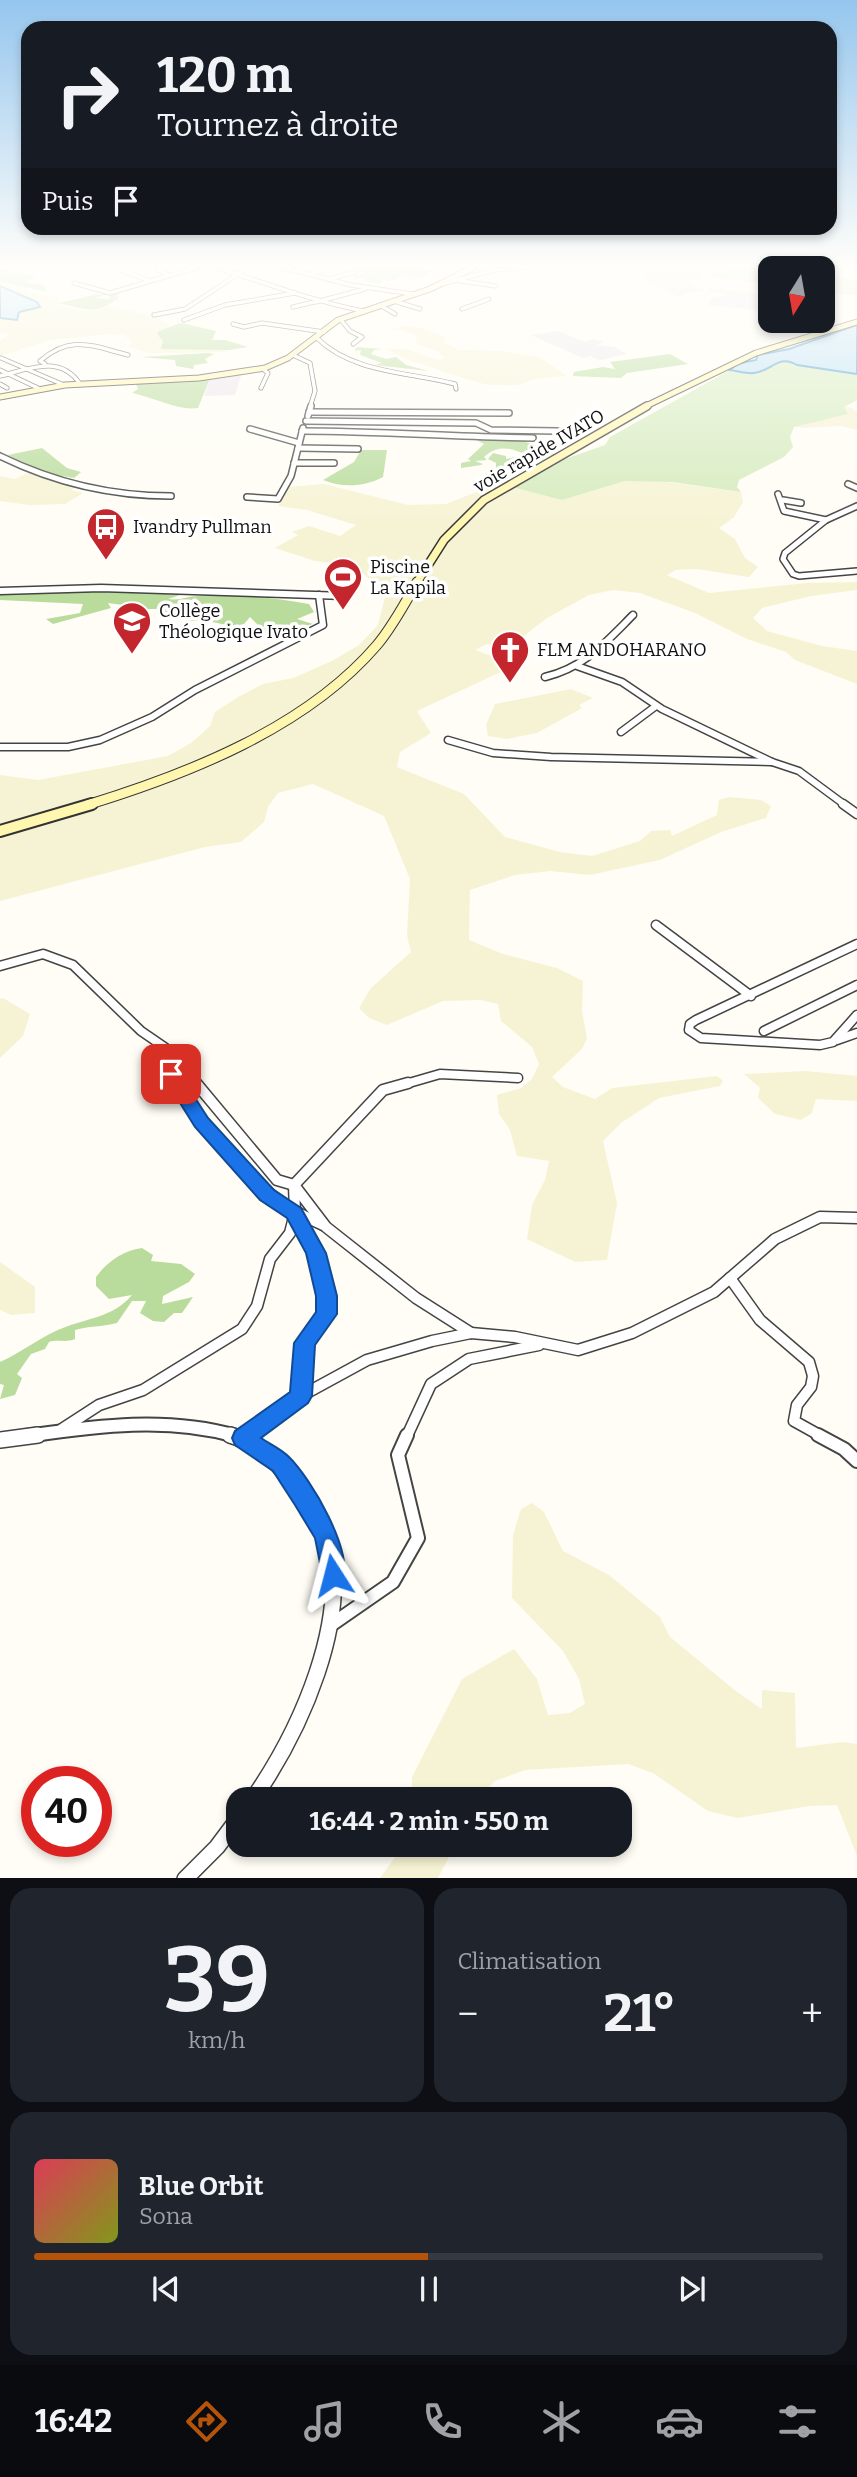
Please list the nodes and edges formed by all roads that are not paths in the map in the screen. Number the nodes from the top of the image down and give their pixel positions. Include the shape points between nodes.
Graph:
1 (48, 355) edge
2 (337, 355) edge
3 (755, 355) edge
4 (295, 356) joint
5 (1, 358) edge
6 (46, 364) junction
7 (26, 369) junction
8 (263, 369) junction
9 (0, 370) edge
10 (9, 374) junction
11 (0, 376) edge
12 (0, 384) edge
13 (79, 384) junction
14 (64, 385) junction
15 (7, 387) dead end
16 (261, 387) dead end
17 (40, 389) junction
18 (456, 389) dead end
19 (0, 397) edge
20 (309, 412) junction
21 (509, 413) dead end
22 (306, 421) junction
23 (250, 429) dead end
24 (526, 430) junction
25 (556, 430) dead end
26 (302, 431) junction
27 (518, 436) junction
28 (533, 438) dead end
29 (299, 445) junction
30 (359, 449) dead end
31 (0, 456) edge
32 (294, 463) junction
33 (334, 463) dead end
34 (848, 484) dead end
35 (857, 488) edge
36 (778, 494) dead end
37 (171, 496) dead end
38 (247, 496) dead end
39 (783, 500) junction
40 (801, 503) dead end
41 (857, 506) edge
42 (826, 520) junction
43 (857, 571) edge
44 (0, 592) edge
45 (319, 595) junction
46 (345, 596) dead end
47 (633, 615) dead end
48 (577, 666) junction
49 (545, 677) dead end
50 (656, 706) junction
51 (621, 732) dead end
52 (448, 740) dead end
53 (0, 747) edge
54 (772, 762) junction
55 (857, 814) edge
56 (0, 831) edge
57 (656, 925) dead end
58 (857, 944) edge
59 (0, 965) edge
60 (857, 985) edge
61 (751, 996) junction
62 (857, 1015) edge
63 (764, 1031) dead end
64 (857, 1033) edge
65 (833, 1042) junction
66 (173, 1053) junction
67 (518, 1078) dead end
68 (294, 1185) junction
69 (295, 1213) junction
70 (857, 1217) edge
71 (326, 1227) junction
72 (730, 1278) junction
73 (471, 1333) junction
74 (542, 1344) junction
75 (301, 1396) junction
76 (57, 1433) junction
77 (243, 1438) junction
78 (0, 1440) edge
79 (857, 1461) edge
80 (330, 1626) junction
81 (260, 1787) edge
82 (226, 1835) edge
83 (185, 1878) edge

1 - 6 street via 40,361
2 - 18 street via 436,378 455,384
3 - 56 main road, voie rapide IVATO via 591,437 479,503 442,538 400,615 360,663 275,725 191,767 59,815
4 - 8 main road
4 - 20 street via 310,363 315,385
5 - 7 street
6 - 7 street
6 - 13 street via 69,371
7 - 10 street
7 - 14 street
8 - 13 main road
8 - 16 street via 268,373
9 - 10 street
10 - 11 street
10 - 17 street
12 - 15 street
13 - 14 main road
14 - 17 main road
17 - 19 main road
20 - 21 street
20 - 22 street
22 - 24 street via 476,423 488,430
22 - 26 street
23 - 29 street
24 - 25 street
24 - 27 street
26 - 27 street
26 - 29 street
27 - 28 street
29 - 30 street
29 - 32 street
31 - 37 street via 84,488 131,496
32 - 33 street
32 - 38 street via 278,499
34 - 35 street
36 - 39 street
39 - 40 street
39 - 42 street via 784,510
41 - 42 street
42 - 43 street via 783,559 799,576
44 - 45 street via 101,588
45 - 46 street
45 - 53 street via 323,625 152,717 88,744
47 - 48 street
48 - 49 street
48 - 50 street via 622,682
50 - 51 street
50 - 54 street
52 - 54 street via 493,754 551,758
54 - 55 street via 799,771
57 - 61 street
58 - 61 street
59 - 66 street via 43,954 73,965 141,1031
60 - 63 street
61 - 65 street via 695,1020 689,1030 701,1038
62 - 65 street
64 - 65 street
66 - 68 street via 277,1180
66 - 69 street via 171,1074 201,1123 267,1195
67 - 68 street via 440,1074 383,1090
68 - 69 street
68 - 71 street
69 - 71 street
69 - 75 street via 316,1253 326,1296 326,1314 305,1343
69 - 76 street via 290,1233 270,1259 257,1306 242,1329 143,1390 99,1405
70 - 72 street via 810,1221 775,1239
71 - 73 street via 416,1298
72 - 74 street via 679,1312 632,1333 578,1350
72 - 79 street via 760,1320 809,1362 811,1387 797,1405 794,1421
73 - 74 street
73 - 75 street via 367,1360
74 - 80 street via 469,1359 431,1384 398,1455 418,1538 393,1582
75 - 77 street
76 - 77 street via 152,1422
76 - 78 street
77 - 80 street via 281,1464 327,1535 333,1575
80 - 81 street via 301,1711
82 - 83 street

